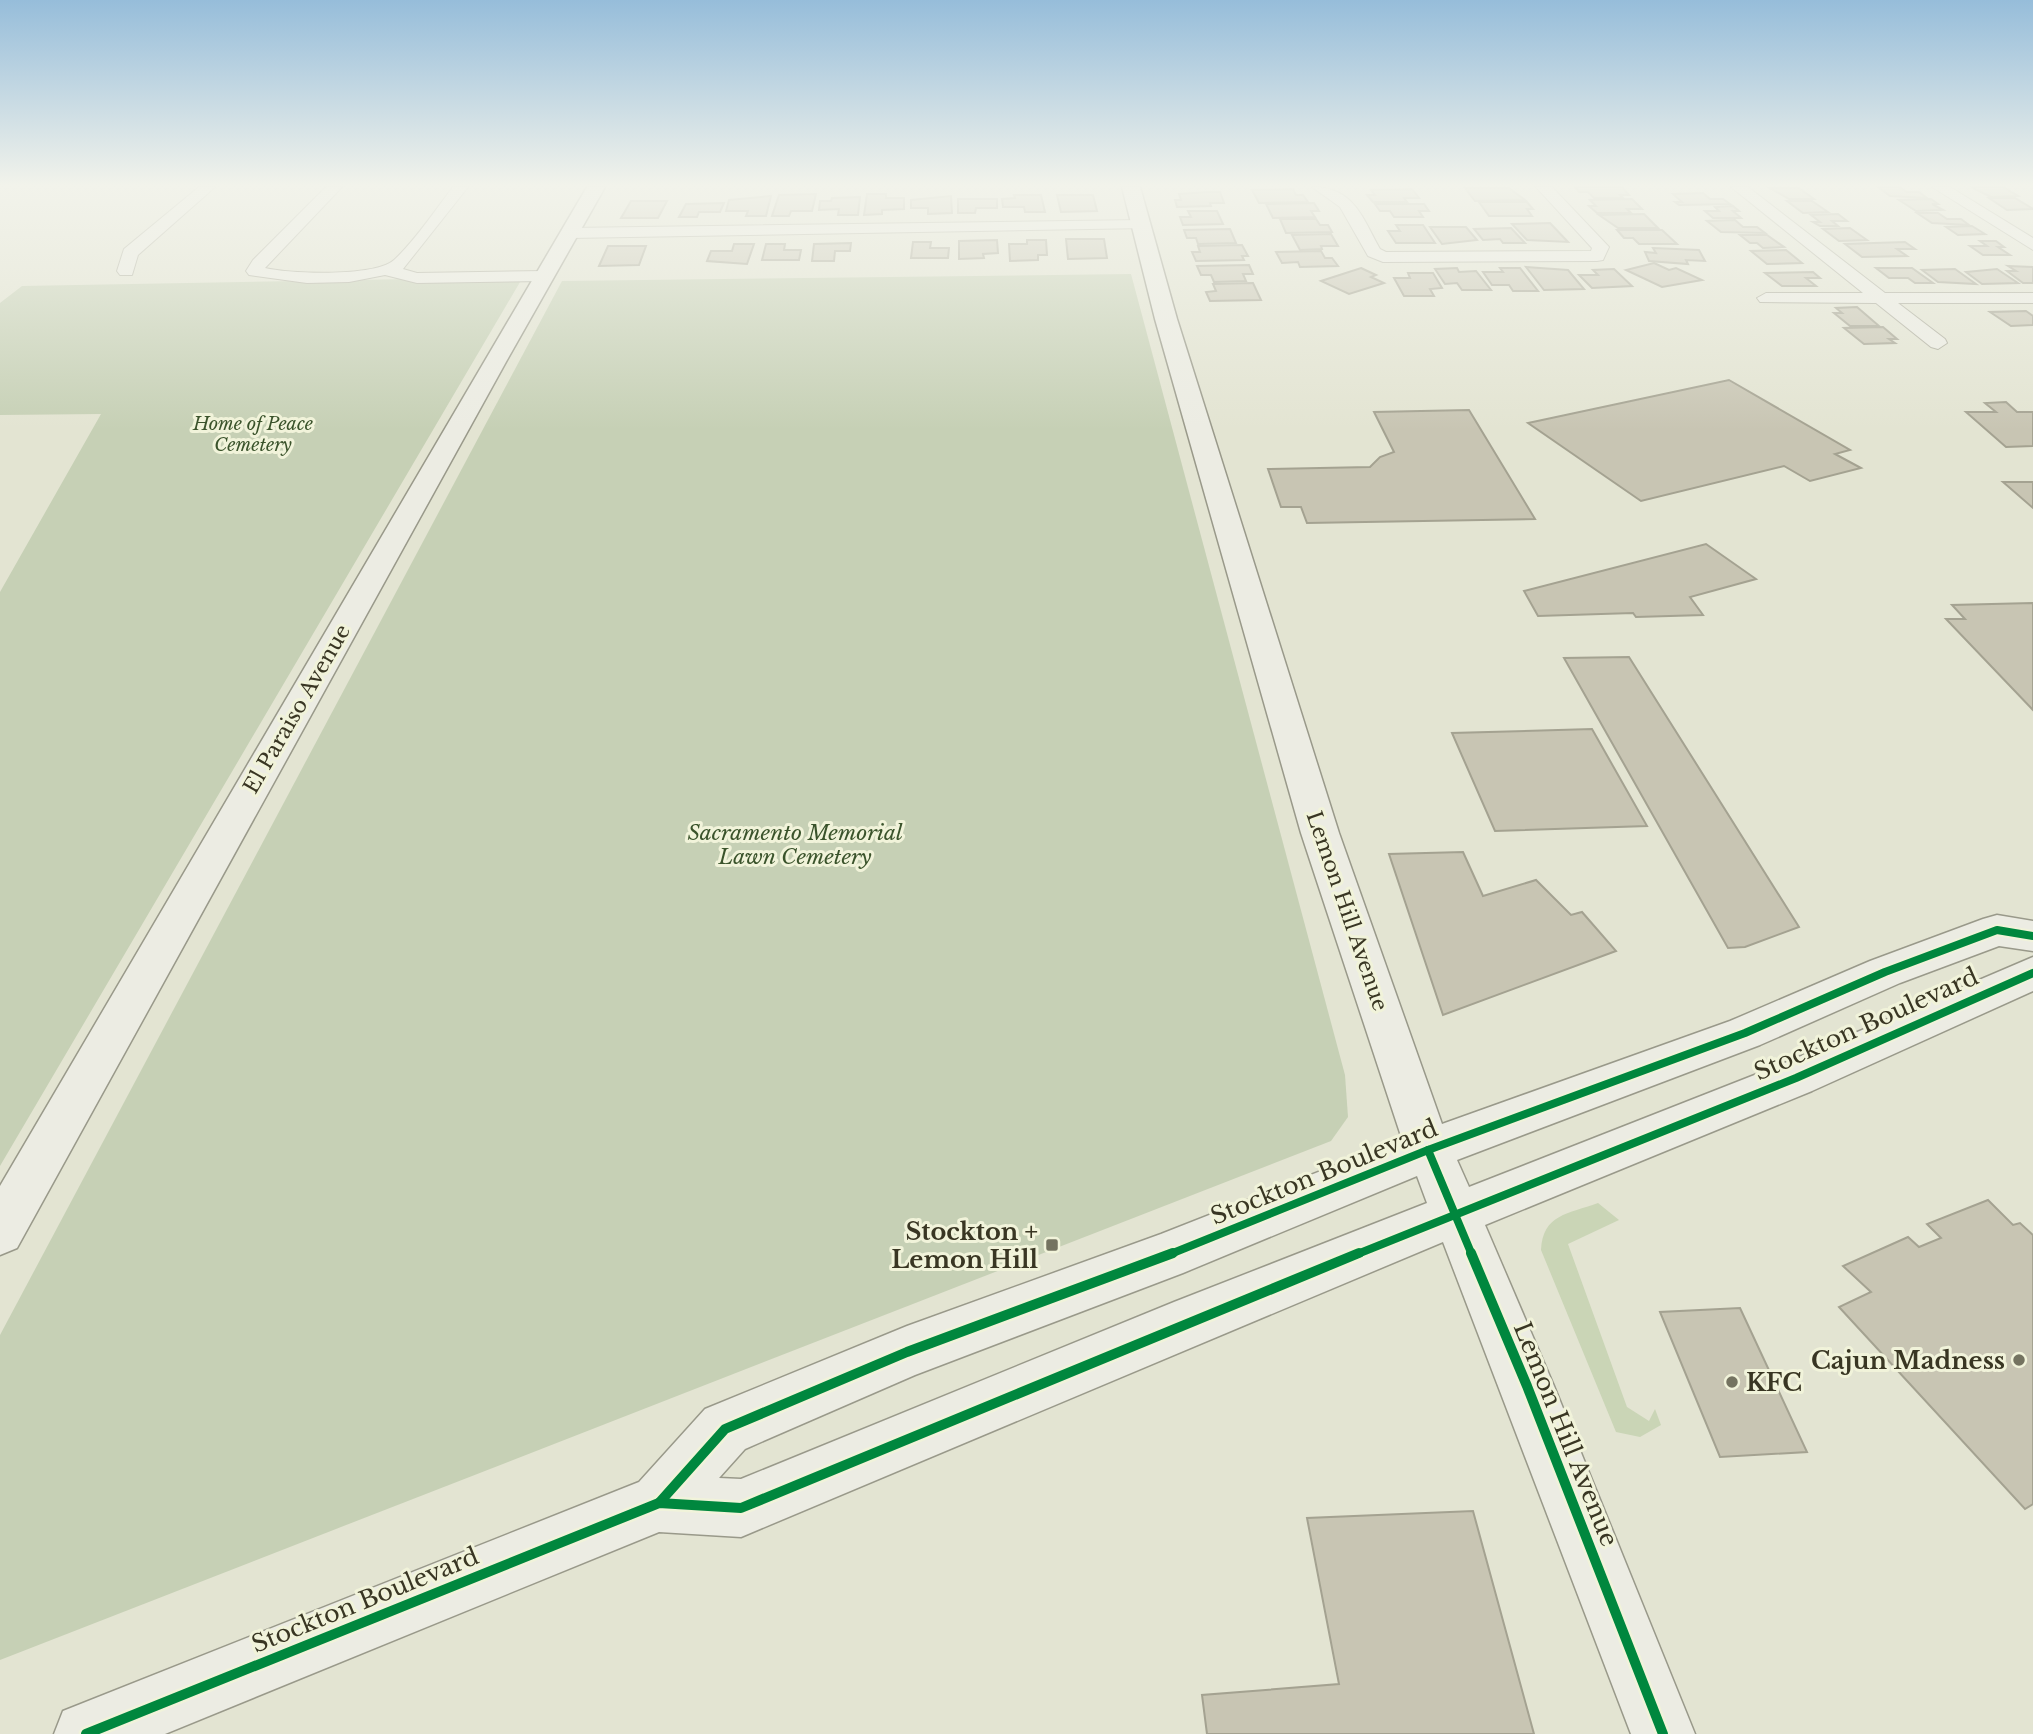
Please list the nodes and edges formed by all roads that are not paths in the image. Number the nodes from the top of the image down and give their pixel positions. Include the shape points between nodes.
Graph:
1 (127, 268) edge
2 (257, 268) edge
3 (394, 268) edge
4 (549, 268) edge
5 (1152, 268) edge
6 (1841, 268) edge
7 (126, 271) dead end
8 (388, 271) junction
9 (544, 276) junction
10 (1766, 298) dead end
11 (2033, 298) edge
12 (1880, 299) junction
13 (1938, 343) dead end
14 (2033, 936) edge
15 (2033, 973) edge
16 (1429, 1150) junction
17 (1456, 1213) junction
18 (0, 1232) edge
19 (659, 1503) junction
20 (86, 1734) edge
21 (1663, 1734) edge

1 - 7 street
2 - 8 street via 255,271 270,276 371,276
3 - 8 street
4 - 9 street, El Paraiso Avenue
5 - 16 street, Lemon Hill Avenue via 1320,833
6 - 12 street
8 - 9 street via 417,278
9 - 18 street, El Paraiso Avenue
10 - 12 street
11 - 12 street
12 - 13 street
14 - 16 street, Stockton Boulevard via 1997,930 1681,1058
15 - 17 street, Stockton Boulevard via 1796,1078
16 - 17 street, Lemon Hill Avenue
16 - 19 street, Stockton Boulevard via 1166,1256 907,1352 725,1429
17 - 19 street, Stockton Boulevard via 741,1508
17 - 21 street, Lemon Hill Avenue
19 - 20 street, Stockton Boulevard

